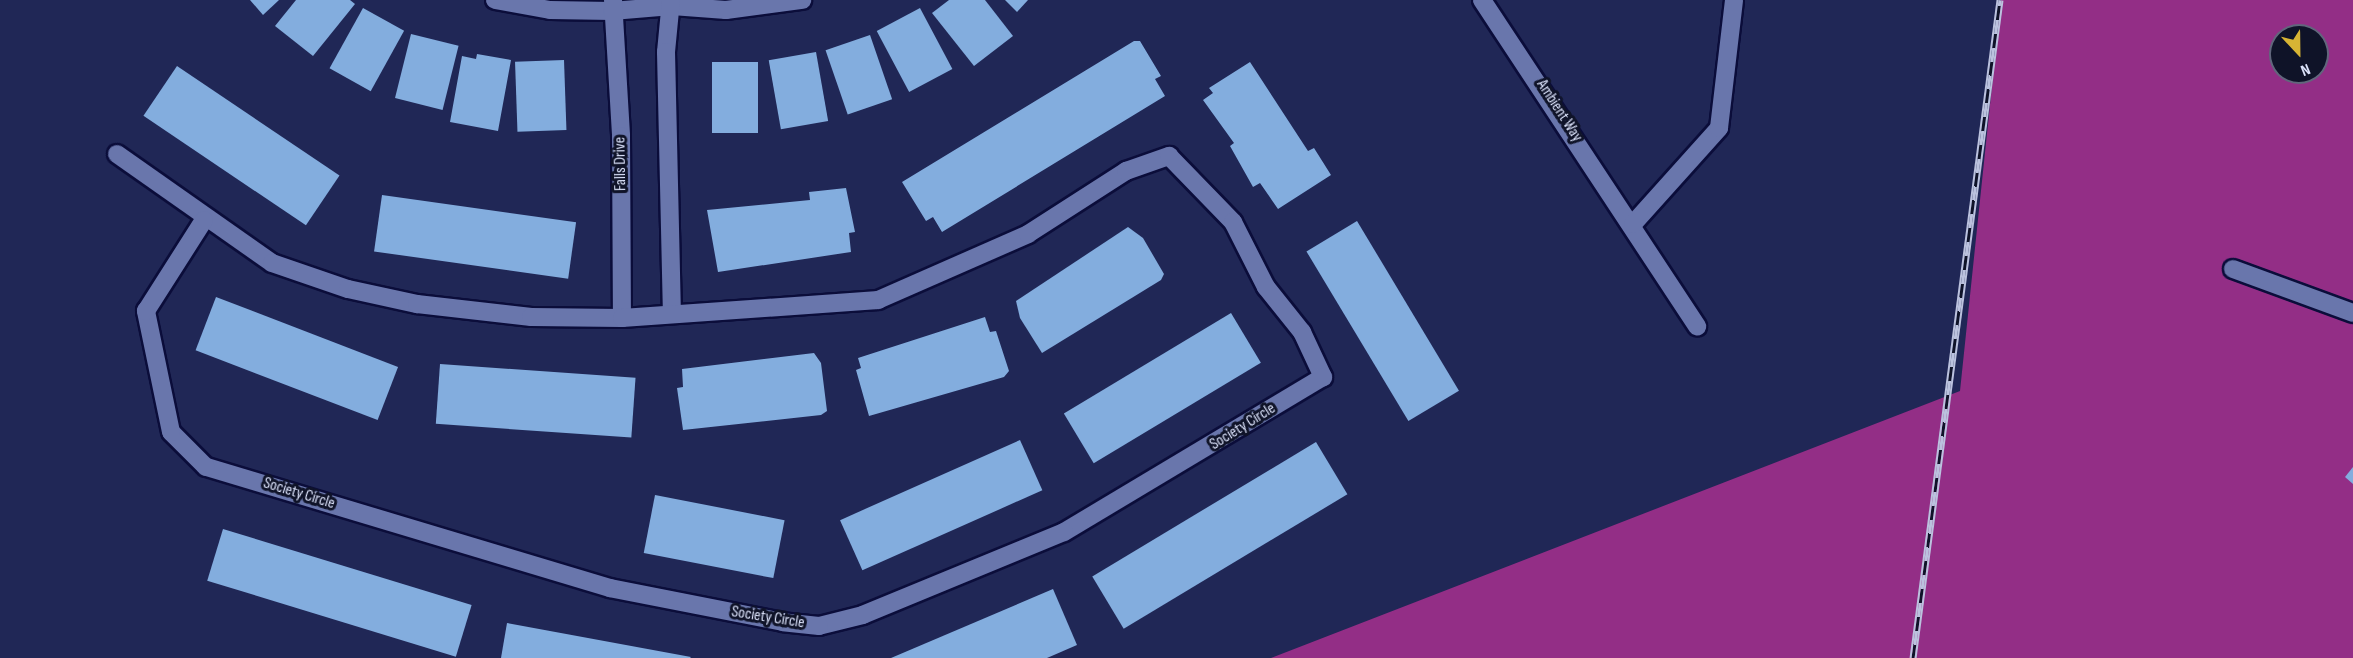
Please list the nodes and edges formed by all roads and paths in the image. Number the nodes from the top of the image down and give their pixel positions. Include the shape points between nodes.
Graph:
1 (495, 0) edge
2 (802, 0) edge
3 (1482, 0) edge
4 (1734, 0) edge
5 (672, 3) edge
6 (612, 5) edge
7 (117, 154) dead end
8 (204, 220) junction
9 (1633, 224) junction
10 (2233, 269) dead end
11 (672, 312) junction
12 (2353, 313) edge
13 (622, 318) junction
14 (1697, 326) dead end

1 - 6 street via 550,10
2 - 5 street via 726,10
3 - 9 street, Ambient Way
4 - 9 street via 1719,128
5 - 6 street
5 - 11 street via 666,52
6 - 13 street, Falls Drive via 621,136
7 - 8 street, Society Circle
8 - 11 street, Society Circle via 146,311 171,432 206,466 610,588 783,622 819,626 863,615 1064,532 1323,377 1302,332 1266,287 1233,222 1169,156 1126,171 1028,234 878,300 800,309
8 - 13 street, Society Circle via 272,263 348,289 417,304 531,317
9 - 14 street, Ambient Way
10 - 12 street
11 - 13 street, Society Circle

